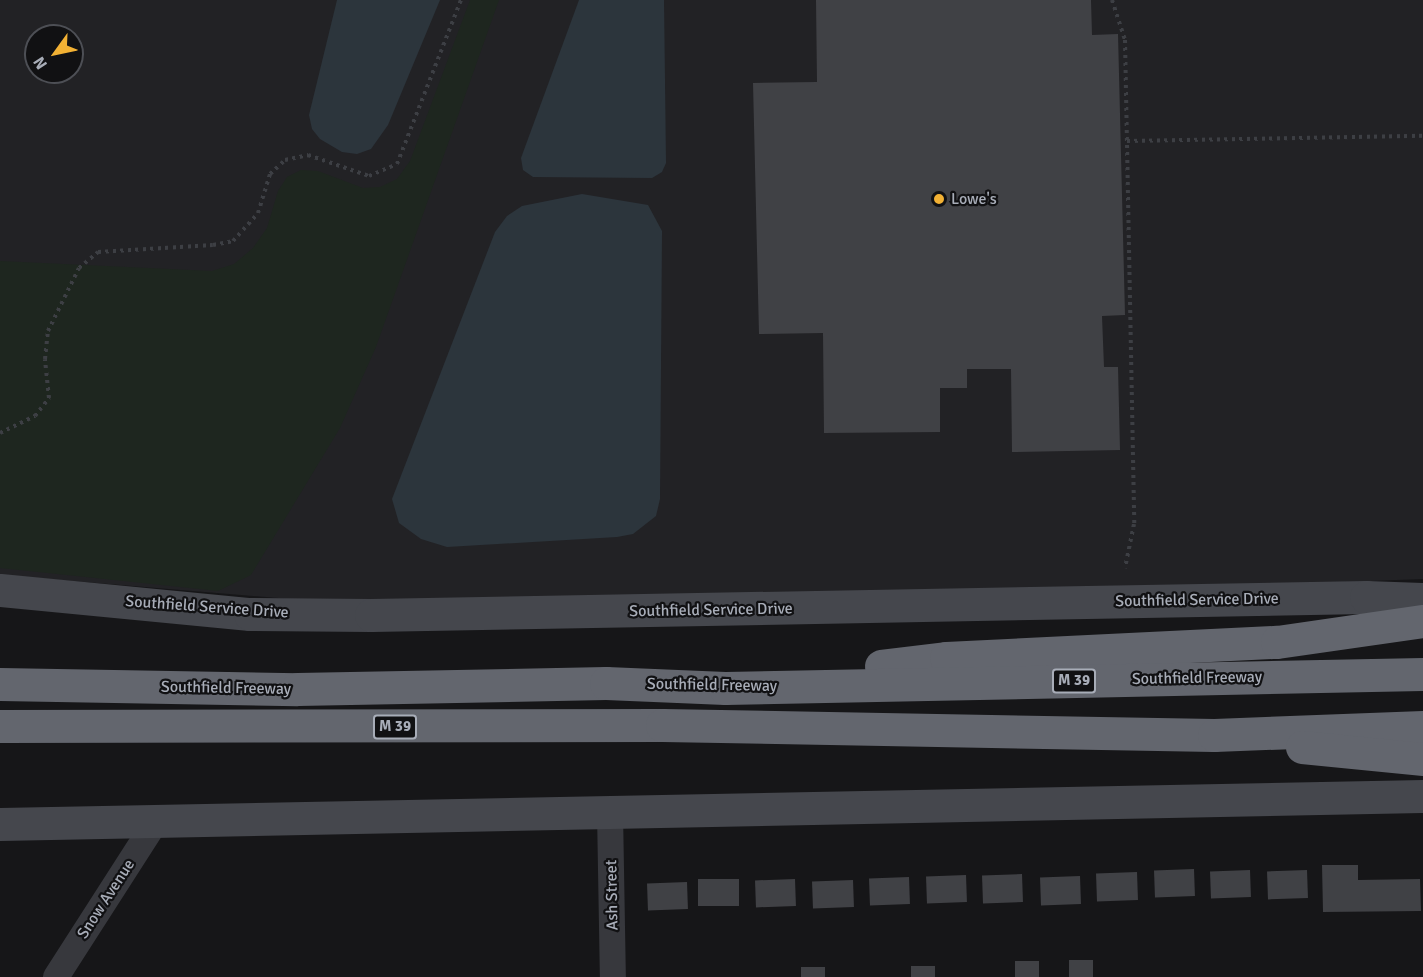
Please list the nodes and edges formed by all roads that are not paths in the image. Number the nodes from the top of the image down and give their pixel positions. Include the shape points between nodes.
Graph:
1 (0, 590) edge
2 (1423, 599) edge
3 (1423, 621) edge
4 (1423, 674) edge
5 (0, 684) edge
6 (725, 688) junction
7 (0, 726) edge
8 (1423, 727) edge
9 (1214, 735) junction
10 (1423, 759) edge
11 (1423, 796) edge
12 (610, 812) junction
13 (156, 821) junction
14 (0, 825) edge
15 (56, 977) edge
16 (613, 977) edge

1 - 2 main road, Southfield Service Drive via 250,614 371,615 1354,597
3 - 6 highway via 1277,642 946,658
4 - 6 highway, Southfield Freeway / M 39
5 - 6 highway, Southfield Freeway / M 39 via 297,689 606,683
7 - 9 highway, M 39 via 662,725
8 - 9 highway, M 39
9 - 10 highway
11 - 12 main road
12 - 13 main road
12 - 16 street, Ash Street
13 - 14 main road
13 - 15 street, Snow Avenue

